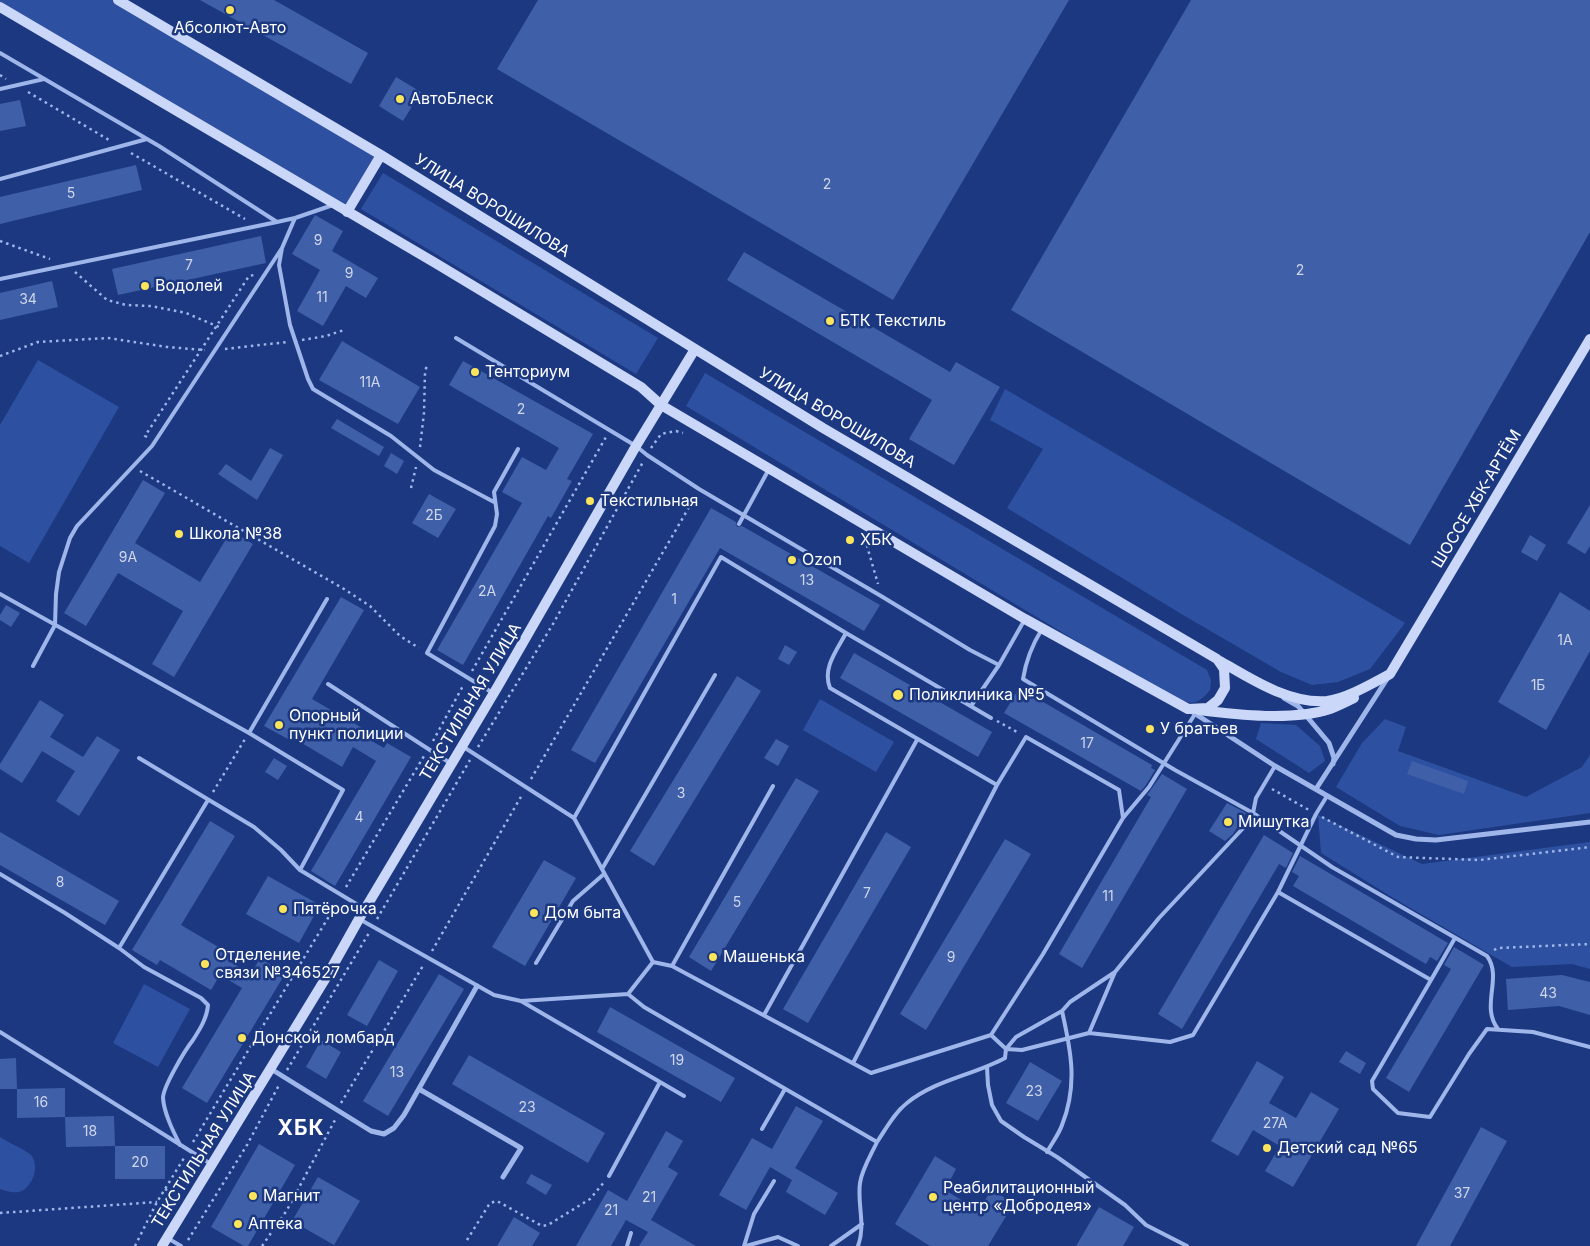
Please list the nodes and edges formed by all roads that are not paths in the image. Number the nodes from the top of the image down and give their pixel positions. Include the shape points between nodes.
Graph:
1 (118, 0) edge
2 (0, 7) edge
3 (0, 53) edge
4 (44, 79) junction
5 (0, 89) edge
6 (147, 139) junction
7 (381, 155) junction
8 (0, 179) edge
9 (334, 205) junction
10 (347, 212) junction
11 (295, 218) junction
12 (277, 222) junction
13 (282, 248) junction
14 (0, 279) edge
15 (456, 338) dead end
16 (1590, 339) edge
17 (695, 349) junction
18 (661, 405) junction
19 (636, 446) junction
20 (518, 449) dead end
21 (769, 468) junction
22 (494, 502) junction
23 (744, 516) junction
24 (739, 524) dead end
25 (724, 551) dead end
26 (721, 557) junction
27 (0, 594) edge
28 (327, 599) dead end
29 (1025, 619) junction
30 (55, 625) junction
31 (1042, 629) junction
32 (846, 633) junction
33 (1217, 660) junction
34 (999, 665) junction
35 (33, 666) dead end
36 (1390, 674) junction
37 (715, 675) dead end
38 (1260, 683) junction
39 (328, 684) dead end
40 (494, 693) junction
41 (971, 706) junction
42 (1192, 711) junction
43 (1304, 714) junction
44 (991, 718) road end
45 (249, 733) junction
46 (917, 740) junction
47 (462, 746) junction
48 (140, 758) dead end
49 (1163, 762) junction
50 (452, 764) junction
51 (1333, 765) junction
52 (1275, 766) junction
53 (997, 785) junction
54 (773, 786) dead end
55 (1316, 789) junction
56 (1327, 796) junction
57 (208, 800) junction
58 (1253, 813) junction
59 (574, 818) junction
60 (1123, 818) junction
61 (1590, 822) edge
62 (1301, 847) junction
63 (300, 870) junction
64 (603, 872) junction
65 (0, 874) edge
66 (1278, 892) junction
67 (365, 909) junction
68 (359, 919) junction
69 (1455, 938) junction
70 (120, 948) junction
71 (653, 962) junction
72 (536, 963) dead end
73 (672, 966) junction
74 (1115, 972) junction
75 (1430, 980) junction
76 (478, 986) junction
77 (628, 994) junction
78 (521, 1001) junction
79 (1062, 1011) junction
80 (764, 1015) junction
81 (1499, 1030) junction
82 (0, 1032) edge
83 (1089, 1033) junction
84 (991, 1035) junction
85 (1068, 1038) junction
86 (1590, 1047) edge
87 (1006, 1049) junction
88 (853, 1063) junction
89 (987, 1067) junction
90 (271, 1069) junction
91 (660, 1082) junction
92 (419, 1089) junction
93 (785, 1089) junction
94 (684, 1096) dead end
95 (762, 1130) dead end
96 (877, 1142) junction
97 (180, 1145) junction
98 (1047, 1152) junction
99 (213, 1165) junction
100 (609, 1176) road end
101 (503, 1177) dead end
102 (774, 1181) dead end
103 (862, 1224) junction
104 (631, 1233) dead end
105 (165, 1242) edge
106 (181, 1246) edge
107 (627, 1246) edge
108 (745, 1246) edge
109 (798, 1246) edge
110 (831, 1246) edge
111 (858, 1246) edge
112 (1187, 1246) edge

1 - 7 main road, УЛИЦА ВОРОШИЛОВА
2 - 9 main road
3 - 4 lane
4 - 5 lane
4 - 6 lane
6 - 8 lane
6 - 12 lane
7 - 10 main road
7 - 17 main road, УЛИЦА ВОРОШИЛОВА
9 - 10 main road
9 - 11 lane
10 - 18 main road via 632,382
11 - 12 lane
11 - 13 lane
12 - 14 lane
13 - 22 lane via 279,265 288,318 313,389 391,436 434,470
13 - 30 lane via 154,442 77,526 59,572
15 - 19 lane
16 - 36 main road, ШОССЕ ХБК-АРТЁМ
17 - 18 main road, ТЕКСТИЛЬНАЯ УЛИЦА
17 - 33 main road, УЛИЦА ВОРОШИЛОВА via 822,428
18 - 19 main road, ТЕКСТИЛЬНАЯ УЛИЦА
18 - 21 main road
19 - 23 lane
19 - 40 main road, ТЕКСТИЛЬНАЯ УЛИЦА
20 - 22 lane via 494,492
21 - 23 lane
21 - 29 main road
22 - 40 lane via 495,526 427,653
23 - 24 lane
23 - 34 lane
25 - 26 lane
26 - 32 lane
26 - 59 lane
27 - 30 lane
28 - 45 lane
29 - 31 main road
29 - 34 lane
30 - 35 lane
30 - 45 lane
31 - 42 main road
31 - 49 lane via 1030,650 1023,679
32 - 41 lane
32 - 46 lane via 828,666 830,688
33 - 38 main road
33 - 42 main road via 1224,669 1225,688 1208,708
34 - 41 lane
36 - 38 main road via 1357,691 1327,701 1302,699
36 - 43 main road, ШОССЕ ХБК-АРТЁМ via 1359,696 1329,709
36 - 51 street
37 - 64 lane
38 - 43 street via 1298,706
39 - 50 lane
40 - 47 main road, ТЕКСТИЛЬНАЯ УЛИЦА
41 - 44 lane
42 - 43 main road, ШОССЕ ХБК-АРТЁМ
42 - 49 lane
42 - 52 street
43 - 51 street via 1329,743
45 - 63 lane via 343,790
46 - 53 lane
46 - 80 lane
47 - 50 main road, ТЕКСТИЛЬНАЯ УЛИЦА
47 - 59 lane
48 - 57 lane
49 - 58 lane
49 - 60 lane
50 - 67 main road, ТЕКСТИЛЬНАЯ УЛИЦА
51 - 55 street
52 - 55 street
52 - 58 lane via 1256,798
53 - 60 lane via 1026,737 1119,790
53 - 88 lane
54 - 73 lane
55 - 56 street
56 - 61 street via 1396,835 1416,839 1436,840
56 - 62 lane
57 - 63 lane via 254,827
57 - 70 lane
58 - 62 lane
58 - 74 lane via 1247,824 1159,918
59 - 64 lane
60 - 84 lane via 1044,954
62 - 66 lane
62 - 69 lane
63 - 67 lane
64 - 71 lane
64 - 72 lane via 573,901
65 - 70 lane
66 - 75 lane
66 - 83 lane via 1193,1035 1170,1042
67 - 68 main road, ТЕКСТИЛЬНАЯ УЛИЦА
68 - 76 lane
68 - 90 main road, ТЕКСТИЛЬНАЯ УЛИЦА
69 - 75 lane
69 - 81 lane via 1487,956 1492,963 1489,1008
70 - 97 lane via 144,967 208,1005 208,1013 166,1084 163,1098
71 - 73 lane
71 - 77 lane
73 - 80 lane
74 - 79 lane via 1070,1002
74 - 83 lane
75 - 81 lane via 1372,1082 1373,1090 1398,1113 1430,1117 1487,1029
76 - 78 lane via 494,995
76 - 92 street, ТЕКСТИЛЬНАЯ УЛИЦА
77 - 78 lane
77 - 93 lane via 644,1007
78 - 91 lane
79 - 85 lane
79 - 87 lane via 1016,1037
80 - 88 lane
81 - 86 lane via 1533,1032
82 - 97 lane
83 - 85 lane
84 - 87 lane
84 - 88 lane via 871,1073
85 - 87 lane via 1022,1050
85 - 98 lane via 1072,1094 1062,1126
87 - 89 lane via 1005,1058
89 - 96 lane via 937,1085 907,1103 892,1118
89 - 98 lane via 992,1106 1001,1120
90 - 92 street, ТЕКСТИЛЬНАЯ УЛИЦА via 371,1131 384,1134 399,1122
90 - 99 main road, ТЕКСТИЛЬНАЯ УЛИЦА
91 - 94 lane
91 - 100 lane
92 - 101 street via 520,1148
93 - 95 lane
93 - 96 lane
96 - 103 lane via 860,1183
97 - 99 lane
98 - 112 lane via 1125,1204 1146,1225
99 - 105 main road, ТЕКСТИЛЬНАЯ УЛИЦА
102 - 108 lane via 754,1214
103 - 110 lane
103 - 111 lane
104 - 107 lane
105 - 106 lane
108 - 109 lane via 778,1237

